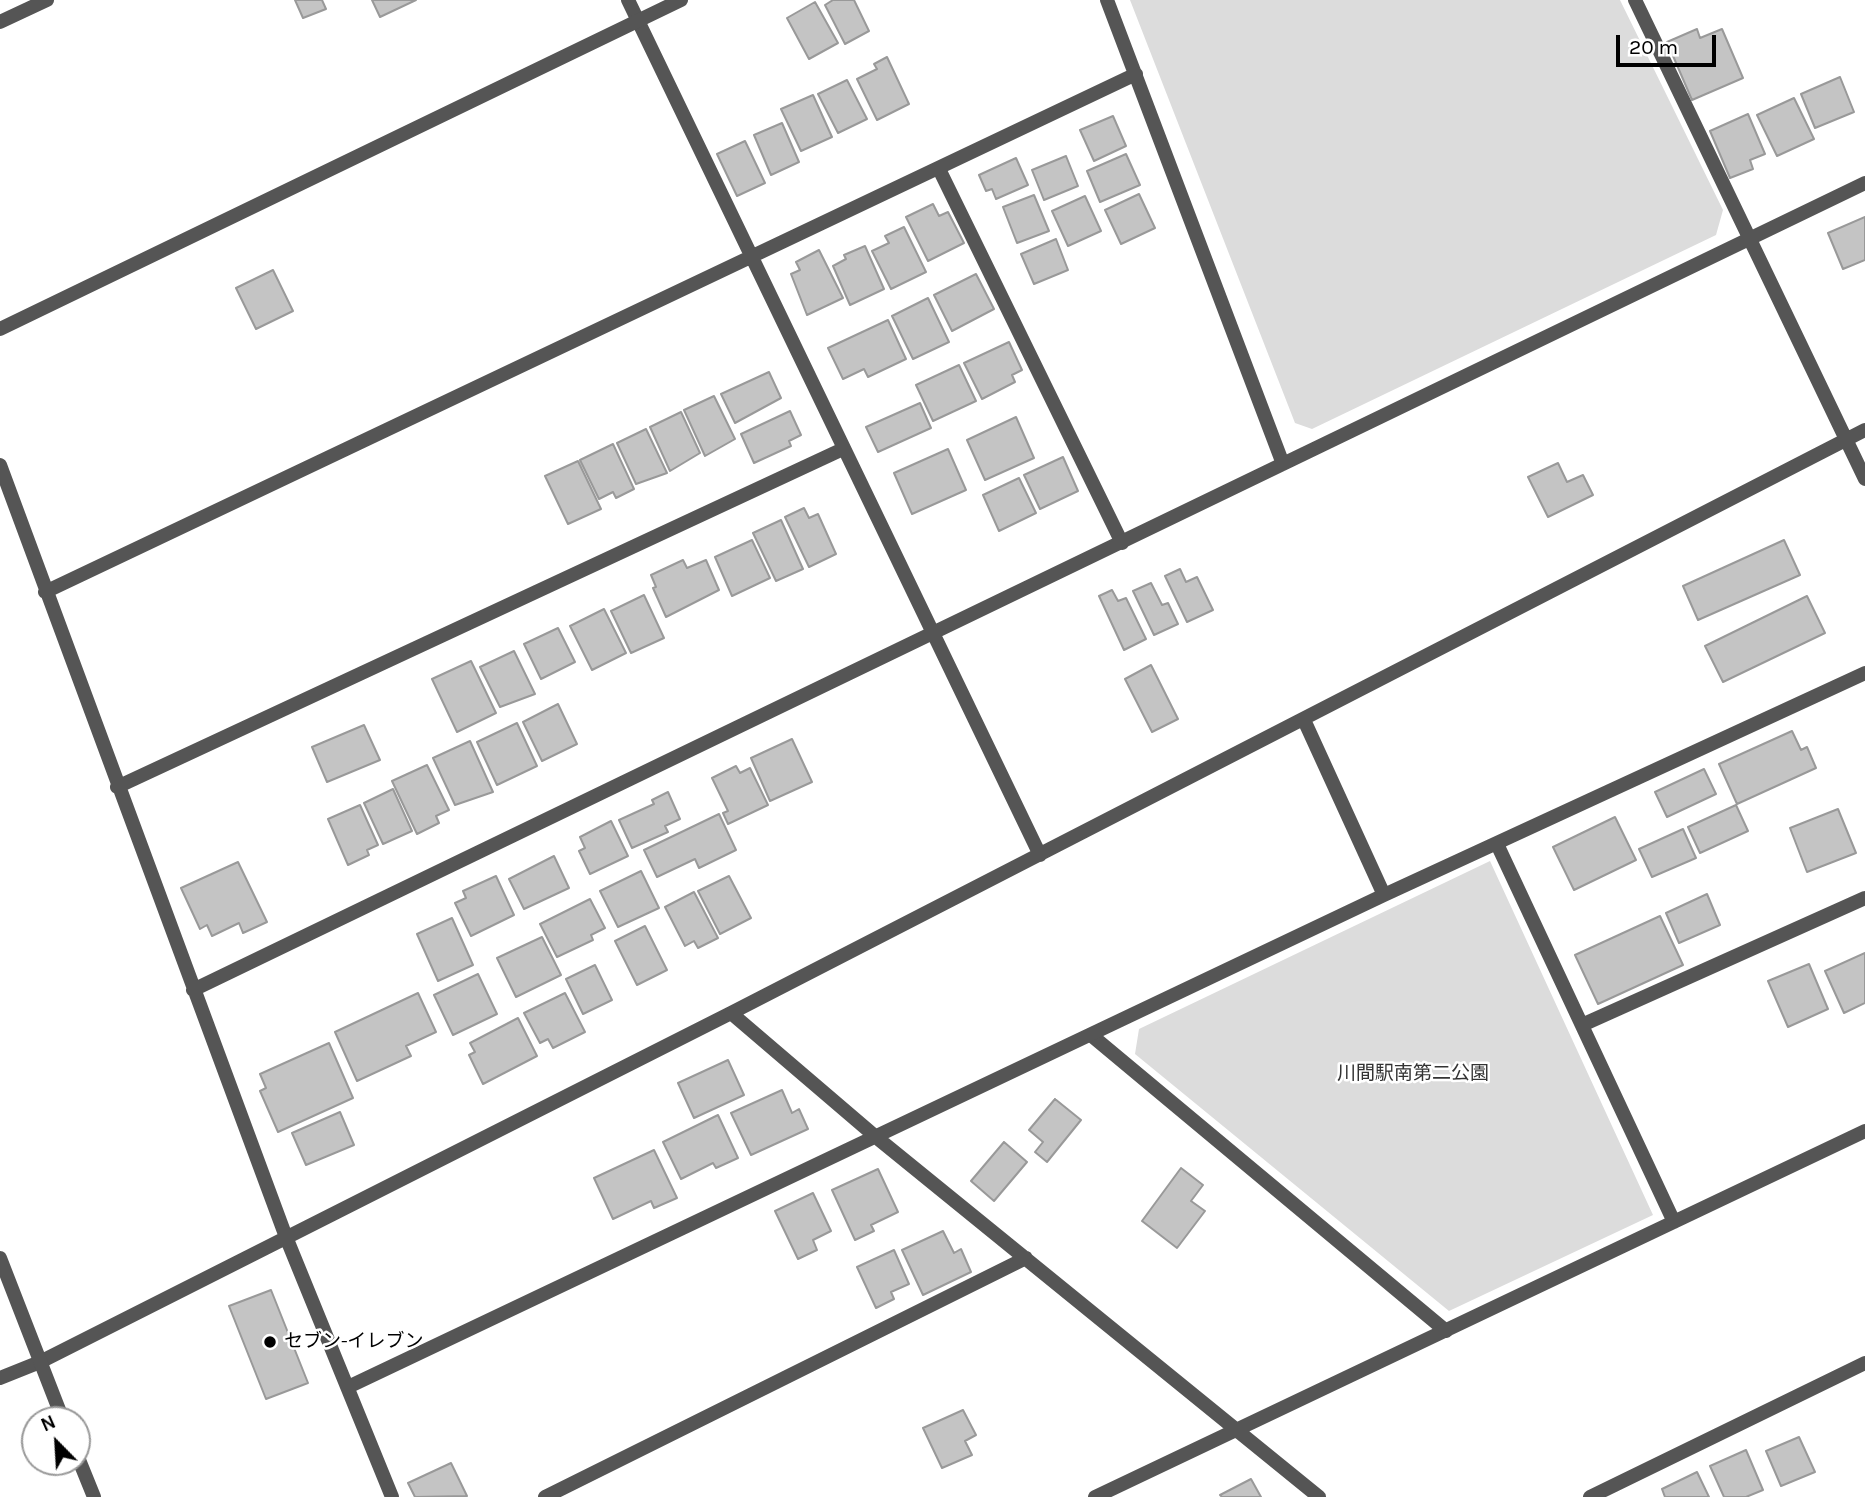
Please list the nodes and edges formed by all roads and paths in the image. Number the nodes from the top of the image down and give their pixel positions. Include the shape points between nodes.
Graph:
1 (47, 0) edge
2 (628, 0) edge
3 (681, 0) edge
4 (1107, 0) edge
5 (1635, 0) edge
6 (638, 21) junction
7 (0, 22) edge
8 (1136, 74) junction
9 (939, 169) junction
10 (1865, 183) edge
11 (1749, 240) junction
12 (751, 258) junction
13 (0, 329) edge
14 (1865, 430) edge
15 (1845, 440) junction
16 (843, 449) junction
17 (1283, 464) junction
18 (0, 465) edge
19 (1865, 479) edge
20 (1122, 543) junction
21 (45, 592) junction
22 (934, 634) junction
23 (1865, 673) edge
24 (1304, 720) junction
25 (117, 787) junction
26 (1497, 844) junction
27 (1040, 855) junction
28 (1384, 895) junction
29 (1865, 898) edge
30 (192, 990) junction
31 (731, 1013) junction
32 (1582, 1025) junction
33 (1091, 1035) junction
34 (1865, 1131) edge
35 (876, 1137) junction
36 (1674, 1223) junction
37 (286, 1237) junction
38 (0, 1258) edge
39 (1026, 1258) junction
40 (1446, 1331) junction
41 (40, 1362) junction
42 (1864, 1367) edge
43 (0, 1378) edge
44 (348, 1387) junction
45 (57, 1406) edge
46 (1237, 1429) junction
47 (85, 1476) edge
48 (93, 1497) edge
49 (392, 1497) edge
50 (545, 1497) edge
51 (1095, 1497) edge
52 (1319, 1497) edge
53 (1590, 1497) edge

1 - 7 street
2 - 6 street
3 - 6 street
4 - 8 street
5 - 11 street
6 - 12 street
6 - 13 street
8 - 9 street
8 - 17 street
9 - 12 street
9 - 20 street
10 - 11 street
11 - 15 street
11 - 17 street
12 - 16 street
12 - 21 street
14 - 15 street
15 - 19 street
15 - 24 street
16 - 22 street
16 - 25 street
17 - 20 street
18 - 21 street
20 - 22 street
21 - 25 street
22 - 27 street
22 - 30 street
23 - 26 street
24 - 27 street
24 - 28 street
25 - 30 street
26 - 28 street
26 - 32 street
27 - 31 street
28 - 33 street
29 - 32 street
30 - 37 street
31 - 35 street
31 - 37 street
32 - 36 street
33 - 35 street
33 - 40 street
34 - 36 street
35 - 39 street
35 - 44 street
36 - 40 street
37 - 41 street
37 - 44 street
38 - 41 street
39 - 46 street
39 - 50 street
40 - 46 street
41 - 43 street
41 - 45 street
42 - 53 street
44 - 49 street
46 - 51 street
46 - 52 street
47 - 48 street

